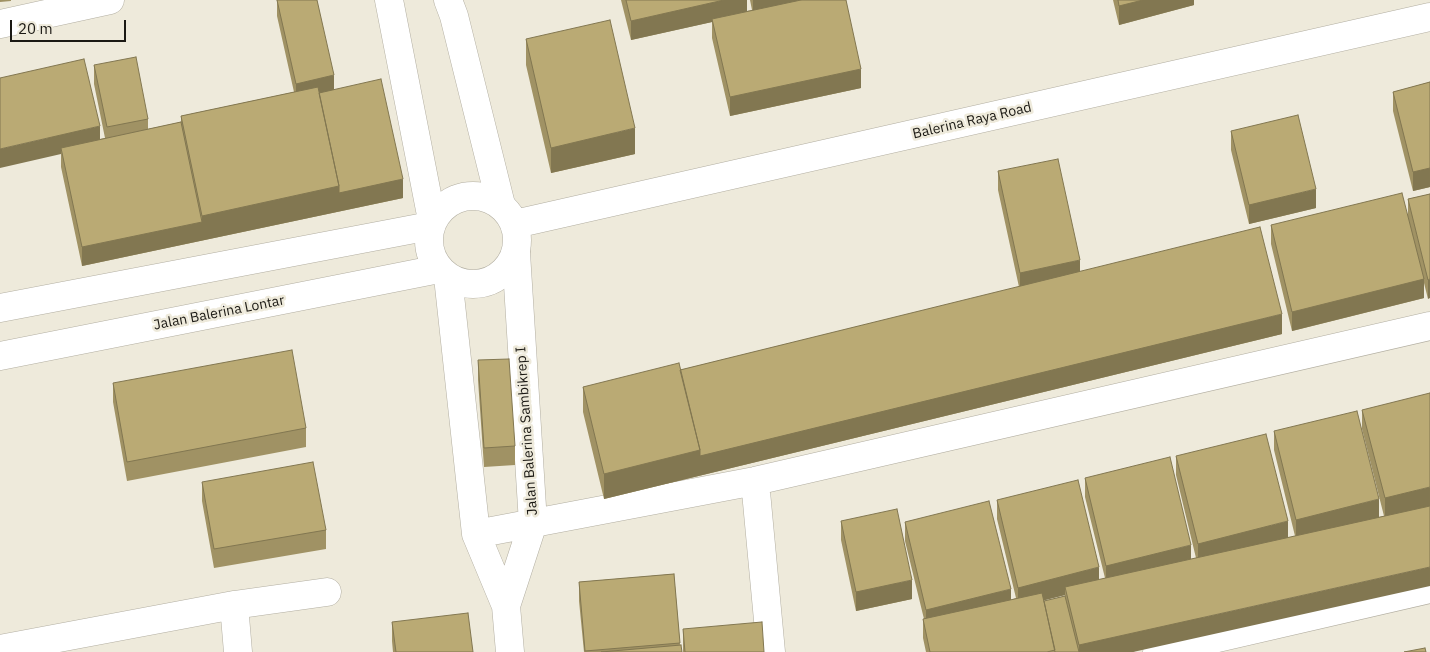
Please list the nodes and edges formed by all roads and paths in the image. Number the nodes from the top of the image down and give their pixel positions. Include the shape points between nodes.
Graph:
1 (110, 0) edge
2 (389, 0) edge
3 (448, 0) edge
4 (1430, 17) edge
5 (0, 24) edge
6 (508, 215) junction
7 (431, 223) junction
8 (516, 253) junction
9 (444, 273) junction
10 (0, 308) edge
11 (1430, 326) edge
12 (0, 356) edge
13 (755, 481) junction
14 (533, 523) junction
15 (476, 534) junction
16 (1430, 588) edge
17 (327, 592) dead end
18 (234, 605) junction
19 (506, 606) junction
20 (0, 650) edge
21 (238, 652) edge
22 (510, 652) edge
23 (772, 652) edge
24 (1157, 652) edge

1 - 5 street
2 - 7 street
3 - 6 street
4 - 6 street, Balerina Raya Road
6 - 7 street via 487,197 471,195 455,198 442,207
6 - 8 street via 517,234
7 - 9 street via 429,249
7 - 10 street
8 - 9 street via 496,278 480,283 463,283
8 - 14 street, Jalan Balerina Sambikrep I
9 - 12 street, Jalan Balerina Lontar
9 - 15 street, Jalan Balerina Sambikrep I
11 - 13 street
13 - 14 street
13 - 23 street
14 - 15 street
14 - 19 street, Jalan Balerina Sambikrep I
15 - 19 street, Jalan Balerina Sambikrep I
16 - 24 street
17 - 18 street
18 - 20 street
18 - 21 street
19 - 22 street, Jalan Balerina Sambikrep I

